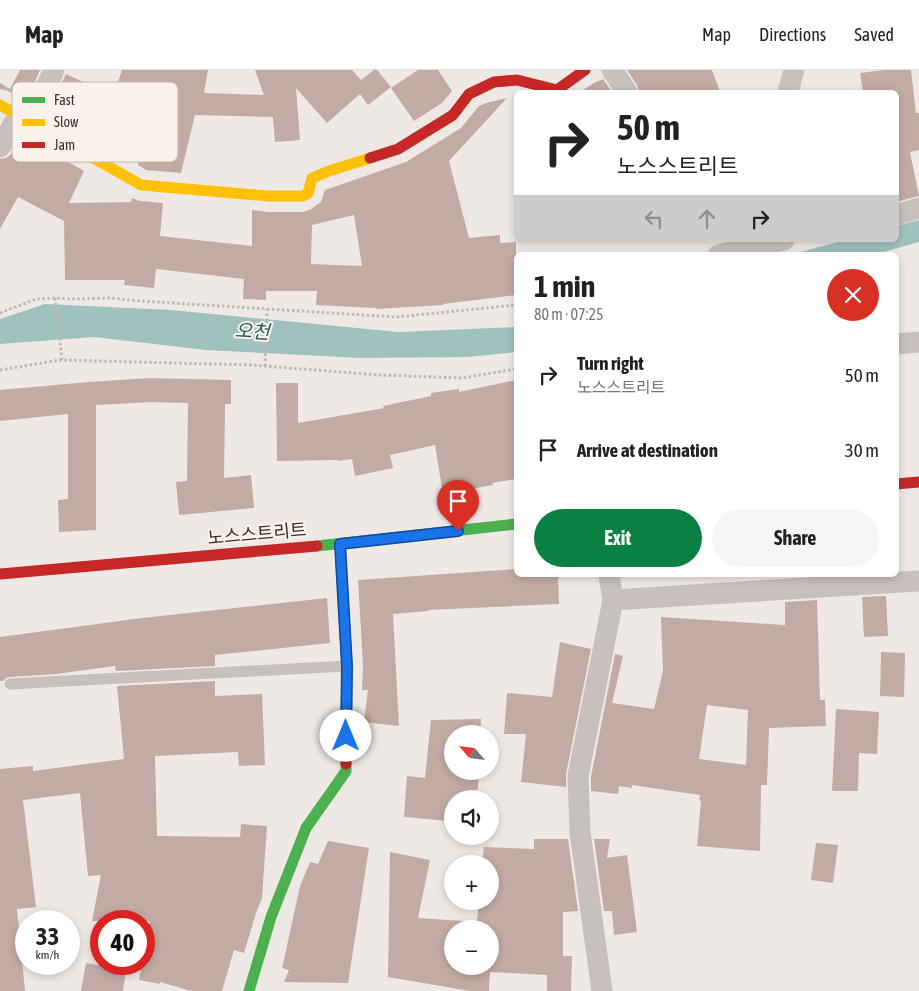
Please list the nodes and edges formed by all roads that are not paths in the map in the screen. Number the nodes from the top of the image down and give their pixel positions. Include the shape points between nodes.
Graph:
1 (54, 70) edge
2 (585, 70) edge
3 (612, 70) edge
4 (794, 70) edge
5 (47, 82) edge
6 (557, 90) edge
7 (557, 90) edge
8 (626, 90) edge
9 (789, 90) edge
10 (0, 105) edge
11 (12, 112) edge
12 (12, 133) edge
13 (0, 147) edge
14 (100, 162) edge
15 (919, 208) edge
16 (899, 214) edge
17 (773, 242) edge
18 (721, 251) edge
19 (919, 342) edge
20 (899, 344) edge
21 (919, 482) edge
22 (899, 484) edge
23 (514, 524) edge
24 (340, 544) junction
25 (0, 574) edge
26 (609, 577) edge
27 (919, 581) edge
28 (613, 600) junction
29 (347, 666) junction
30 (10, 684) dead end
31 (249, 991) edge
32 (602, 991) edge

1 - 5 street
2 - 6 street
3 - 8 street
4 - 9 street
7 - 14 street via 517,80 494,82 469,94 453,115 398,149 312,178 308,194 303,196 141,185
10 - 11 street
12 - 13 street
15 - 16 street
17 - 18 street
19 - 20 street
21 - 22 street
23 - 24 street, 노스스트리트
24 - 25 street, 노스스트리트
24 - 29 street
26 - 28 street
27 - 28 street
28 - 32 street via 578,776 580,832
29 - 30 lane
29 - 31 street via 346,771 306,828 271,917

